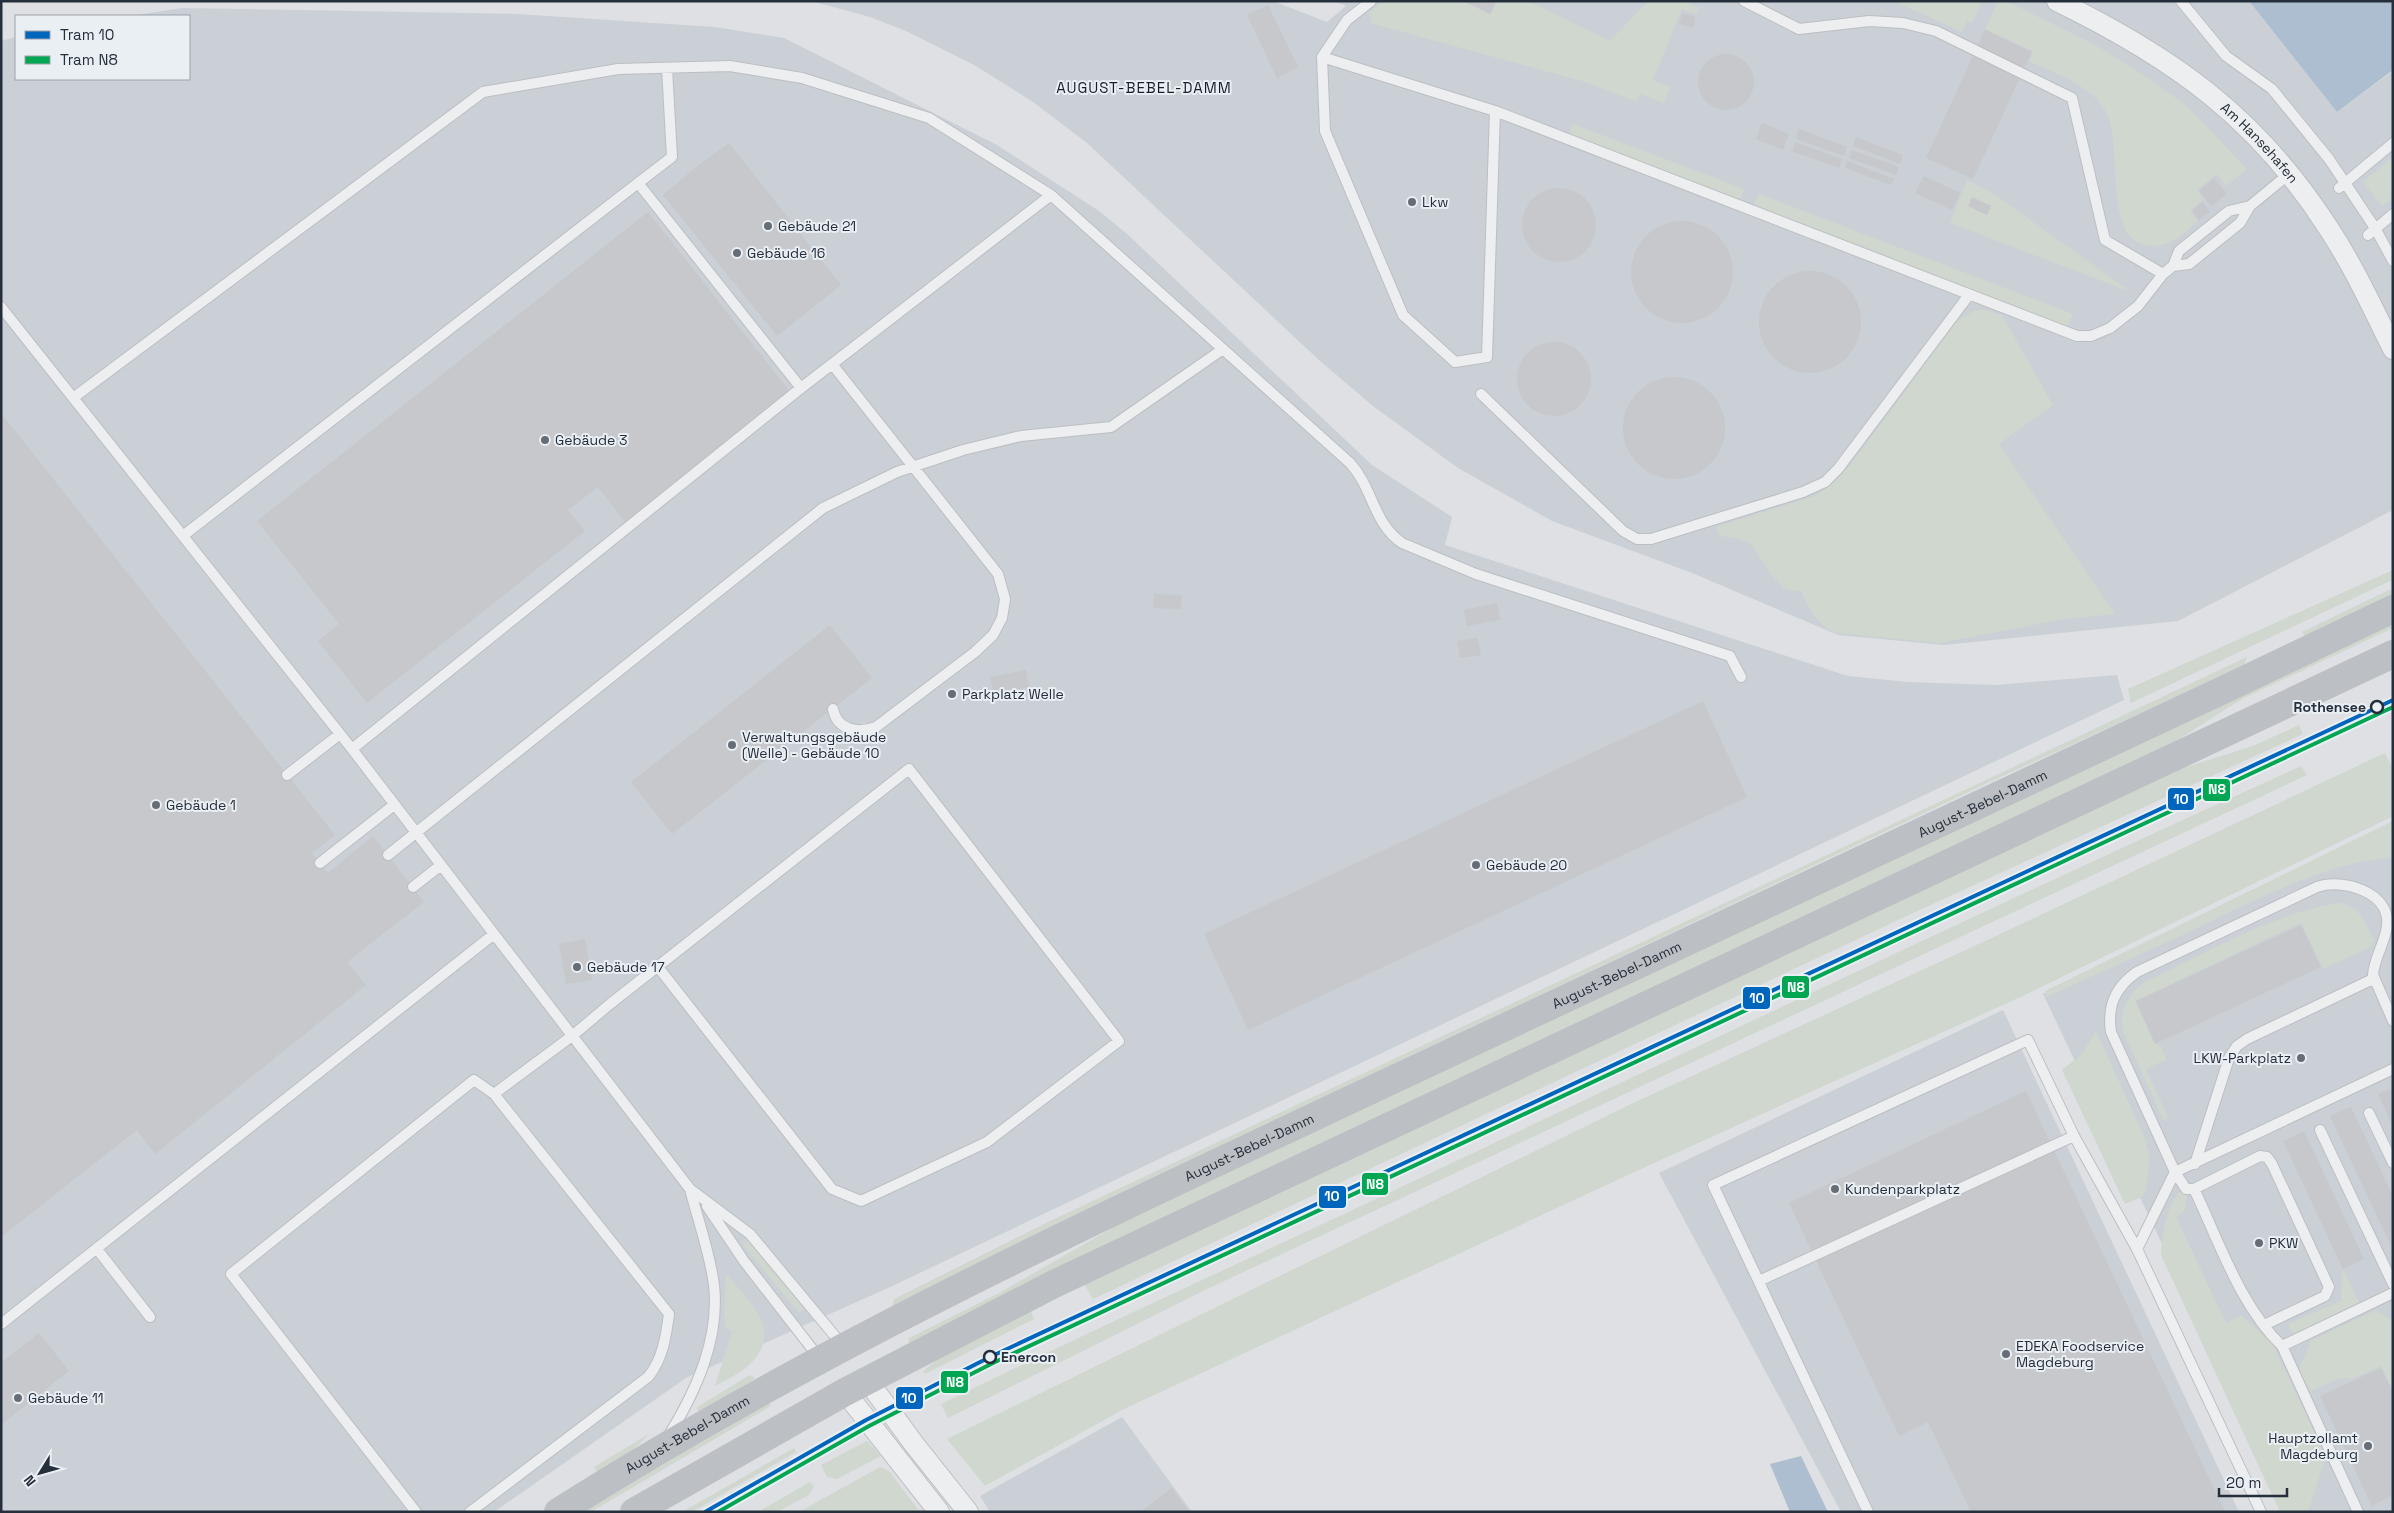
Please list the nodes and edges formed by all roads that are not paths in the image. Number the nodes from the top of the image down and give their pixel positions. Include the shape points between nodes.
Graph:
1 (1370, 1) edge
2 (1744, 1) edge
3 (2057, 1) edge
4 (2182, 1) edge
5 (1322, 56) junction
6 (667, 68) junction
7 (1495, 111) junction
8 (2393, 143) edge
9 (2290, 173) junction
10 (638, 183) junction
11 (2342, 186) junction
12 (1051, 195) junction
13 (2250, 206) junction
14 (2393, 214) edge
15 (2371, 232) junction
16 (2393, 261) edge
17 (2173, 266) junction
18 (2163, 274) junction
19 (1969, 295) junction
20 (1, 307) edge
21 (1223, 349) junction
22 (2393, 350) edge
23 (832, 364) junction
24 (802, 388) junction
25 (1481, 394) dead end
26 (73, 398) junction
27 (912, 467) junction
28 (184, 535) junction
29 (2393, 609) edge
30 (2393, 654) edge
31 (1741, 677) dead end
32 (833, 708) dead end
33 (340, 734) junction
34 (352, 749) junction
35 (287, 775) dead end
36 (394, 805) junction
37 (416, 833) junction
38 (388, 855) dead end
39 (320, 863) dead end
40 (441, 866) junction
41 (413, 887) dead end
42 (2393, 926) edge
43 (494, 934) junction
44 (2385, 935) junction
45 (658, 967) junction
46 (2373, 979) junction
47 (2393, 1021) edge
48 (572, 1036) junction
49 (2393, 1069) edge
50 (494, 1094) junction
51 (2368, 1113) dead end
52 (2320, 1130) dead end
53 (2074, 1136) junction
54 (2393, 1163) edge
55 (2195, 1164) junction
56 (2175, 1172) junction
57 (2194, 1188) junction
58 (690, 1189) junction
59 (703, 1199) junction
60 (96, 1248) junction
61 (2137, 1249) junction
62 (1759, 1282) junction
63 (2393, 1284) edge
64 (2393, 1293) edge
65 (150, 1317) dead end
66 (1, 1324) edge
67 (2264, 1325) junction
68 (2282, 1346) junction
69 (844, 1347) junction
70 (820, 1360) junction
71 (856, 1386) junction
72 (660, 1449) junction
73 (416, 1512) edge
74 (470, 1512) edge
75 (558, 1512) edge
76 (634, 1512) edge
77 (939, 1512) edge
78 (968, 1512) edge
79 (1868, 1512) edge
80 (2261, 1512) edge
81 (2358, 1512) edge

1 - 5 lane via 1347,20
2 - 18 lane via 1799,29 1869,21 1903,23 1936,31 2072,98 2105,240
3 - 9 street, Am Hansehafen via 2108,26 2187,76 2242,121
4 - 11 lane via 2226,56 2272,89 2329,159
5 - 7 lane
5 - 7 lane via 1324,131 1403,315 1455,362 1487,356
6 - 10 lane via 672,157
6 - 12 lane via 730,66 802,78 929,118
6 - 26 lane via 618,69 483,92
7 - 19 lane
8 - 11 lane
9 - 13 lane
9 - 22 street, Am Hansehafen via 2344,254
10 - 24 lane
10 - 28 lane
11 - 15 lane
12 - 21 lane
12 - 23 lane
13 - 17 lane via 2240,223 2189,264
13 - 17 lane via 2229,211 2179,251
14 - 15 lane
15 - 16 lane
17 - 18 lane
18 - 19 lane via 2138,306 2110,328 2091,336 2063,332
19 - 25 lane via 1825,482 1803,492 1651,539 1636,539 1623,531
20 - 26 lane
21 - 27 lane via 1111,427 1021,436
21 - 31 lane via 1350,463 1364,481 1380,521 1402,543 1476,574 1730,656
23 - 24 lane
23 - 27 lane
24 - 34 lane
26 - 28 lane
27 - 32 lane via 998,574 1005,594 1002,618 984,644 876,727 860,732 849,728 836,718
27 - 37 lane via 869,484 823,508
28 - 33 lane
29 - 69 main road, August-Bebel-Damm via 1221,1161
30 - 71 main road via 1255,1188 1054,1284
33 - 34 lane
33 - 35 lane
34 - 36 lane
36 - 37 lane
36 - 39 lane
37 - 38 lane
37 - 40 lane
40 - 41 lane
40 - 43 lane
42 - 44 lane
43 - 48 lane
43 - 60 lane
44 - 46 lane
44 - 56 lane via 2386,919 2374,898 2349,885 2329,884 2142,970 2124,983 2110,1006 2112,1036
45 - 45 lane via 832,1189 861,1201 987,1142 1119,1041 909,769
45 - 48 lane
46 - 47 lane
46 - 55 lane via 2237,1046 2229,1058
48 - 50 lane
48 - 58 lane
49 - 55 lane
50 - 73 lane via 474,1080 230,1274
50 - 74 lane via 669,1314 663,1348 648,1377
51 - 54 lane
52 - 63 lane
53 - 61 lane
53 - 62 lane
53 - 62 lane via 2028,1040 1713,1185
55 - 56 lane
56 - 57 lane via 2186,1189
56 - 61 lane
57 - 67 lane via 2249,1306
57 - 67 lane via 2260,1156 2272,1164 2329,1287 2325,1296
58 - 59 lane
58 - 72 lane via 714,1284 712,1331 686,1408
59 - 69 lane via 750,1234
59 - 70 lane via 744,1262
60 - 65 lane
60 - 66 lane
61 - 80 lane
62 - 79 lane
64 - 68 lane
67 - 68 lane
68 - 81 lane
69 - 70 main road, August-Bebel-Damm
69 - 71 main road
70 - 71 main road
70 - 72 main road, August-Bebel-Damm
71 - 76 main road
71 - 77 street
71 - 78 street via 914,1444
72 - 75 main road, August-Bebel-Damm

